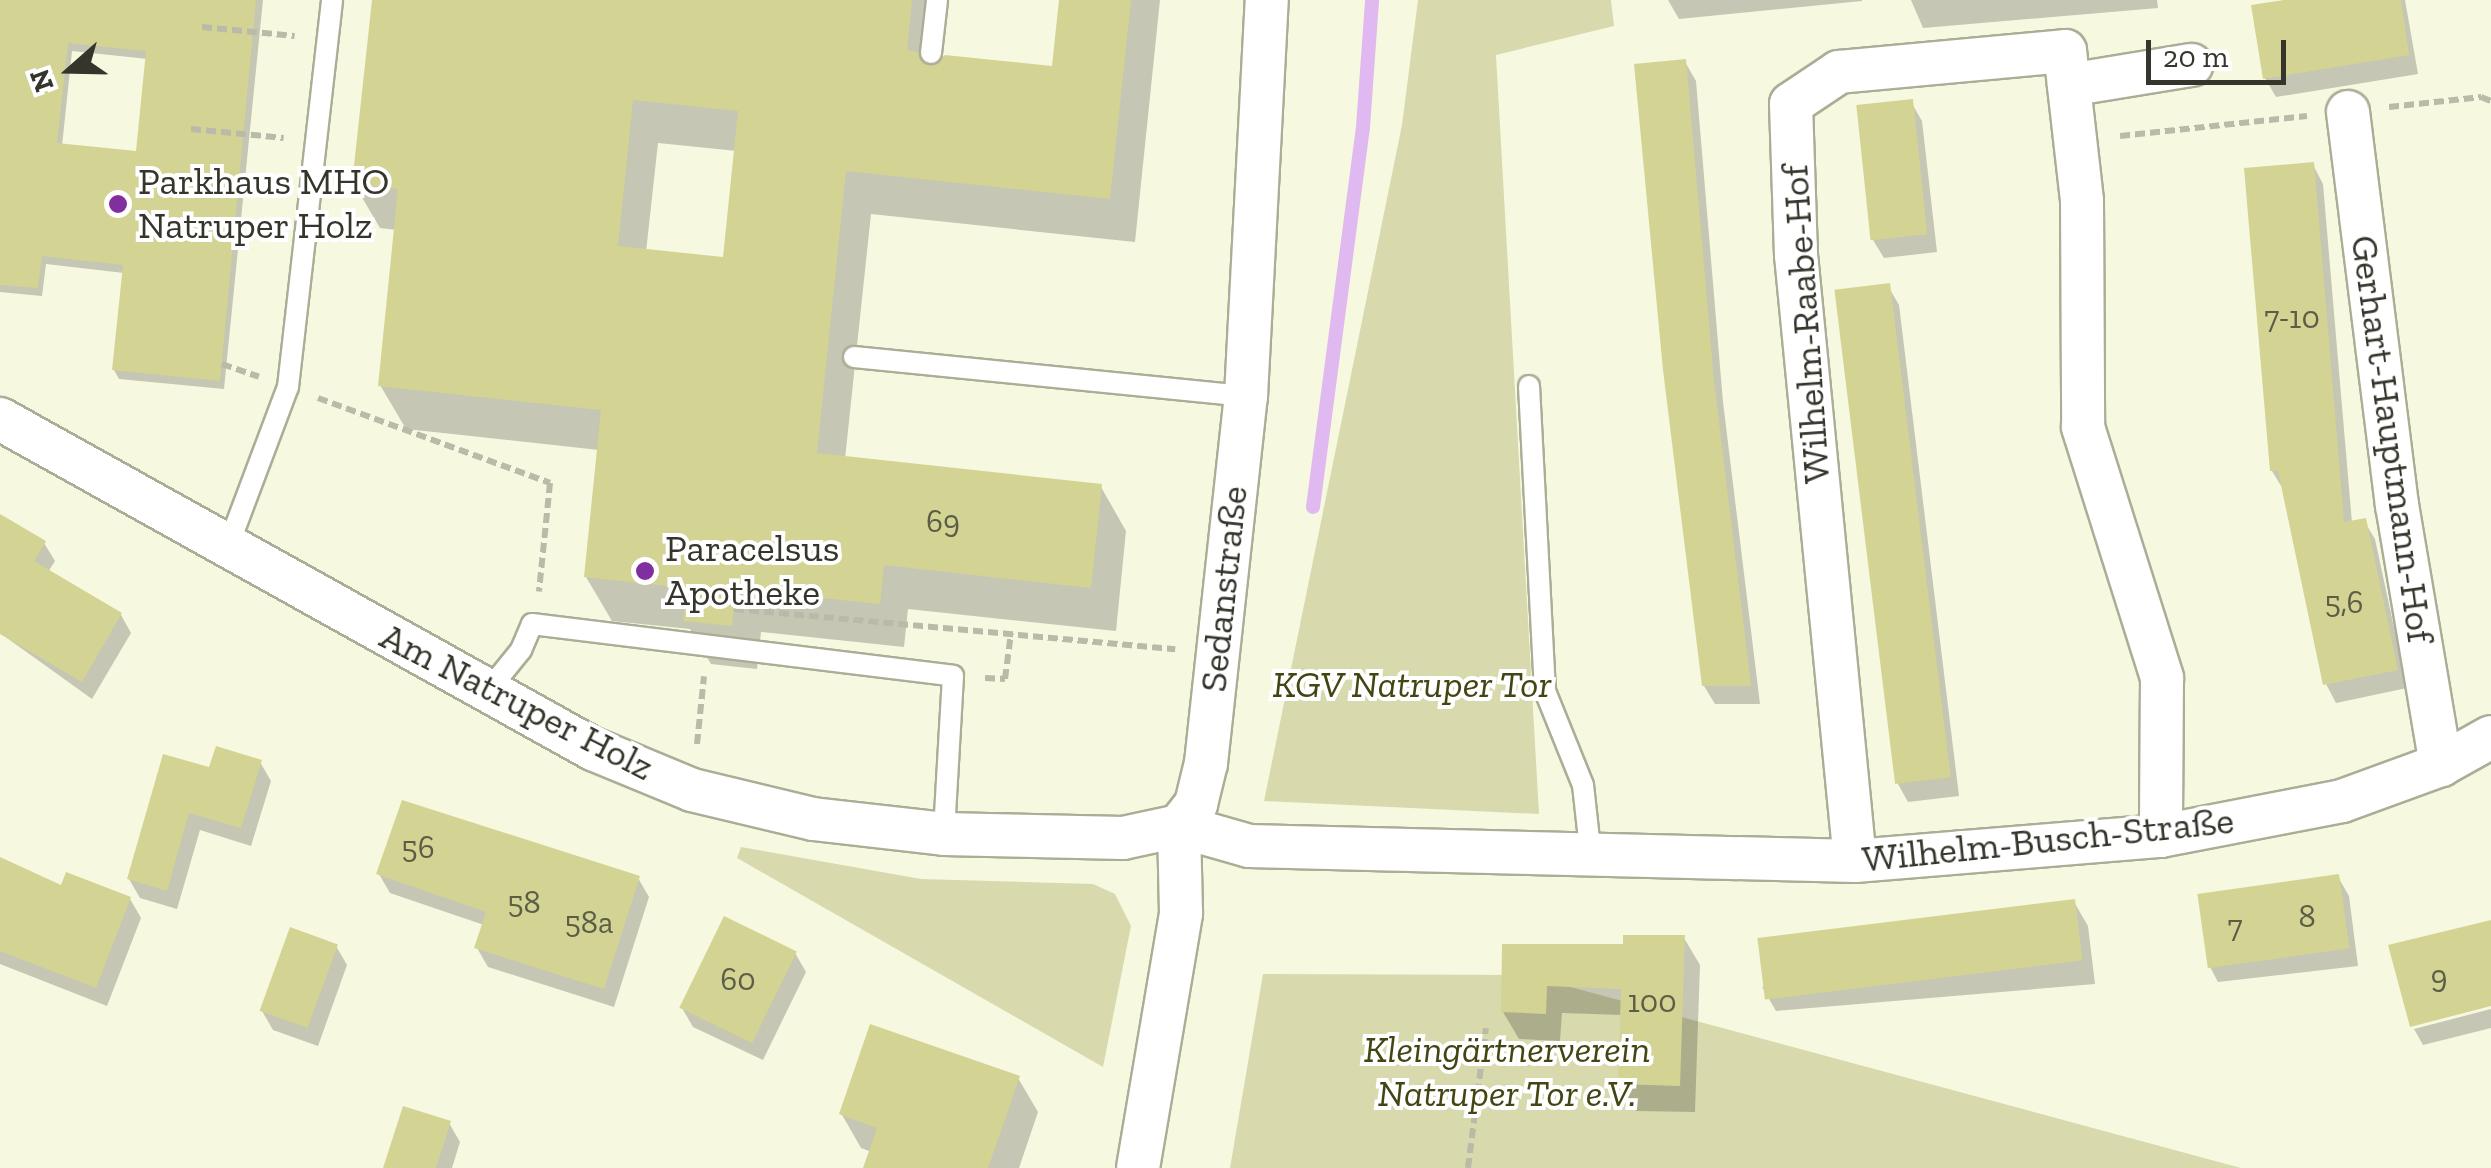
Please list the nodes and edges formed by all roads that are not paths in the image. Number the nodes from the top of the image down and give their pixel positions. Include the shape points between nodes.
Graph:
1 (332, 0) edge
2 (937, 0) edge
3 (1267, 0) edge
4 (931, 53) dead end
5 (2191, 65) dead end
6 (2069, 85) junction
7 (2348, 112) road end
8 (854, 357) dead end
9 (1529, 386) dead end
10 (1246, 396) junction
11 (0, 419) edge
12 (226, 548) junction
13 (487, 692) junction
14 (2491, 738) edge
15 (2441, 765) junction
16 (1179, 826) junction
17 (944, 834) junction
18 (2161, 836) junction
19 (1591, 857) junction
20 (1854, 861) junction
21 (1138, 1168) edge

1 - 12 lane via 288,388
2 - 4 lane
3 - 10 street, Sedanstraße
5 - 6 street
6 - 18 street, Wilhelm-Raabe-Hof via 2082,202 2083,427 2162,678
6 - 20 street, Wilhelm-Raabe-Hof via 2065,52 1839,72 1791,104 1796,255
7 - 15 street, Gerhart-Hauptmann-Hof via 2397,506
8 - 10 lane
9 - 19 lane via 1545,691 1583,785
10 - 16 street, Sedanstraße via 1206,763 1196,804
11 - 12 street, Am Natruper Holz
12 - 13 street, Am Natruper Holz
13 - 17 street, Am Natruper Holz via 592,749 692,790 812,819
13 - 17 lane via 521,650 532,624 953,676
14 - 15 street, Wilhelm-Busch-Straße
15 - 18 street, Wilhelm-Busch-Straße via 2342,801
16 - 17 street, Am Natruper Holz via 1123,838
16 - 19 street, Wilhelm-Busch-Straße via 1249,846
16 - 21 street, Sedanstraße via 1182,913
18 - 20 street, Wilhelm-Busch-Straße
19 - 20 street, Wilhelm-Busch-Straße

